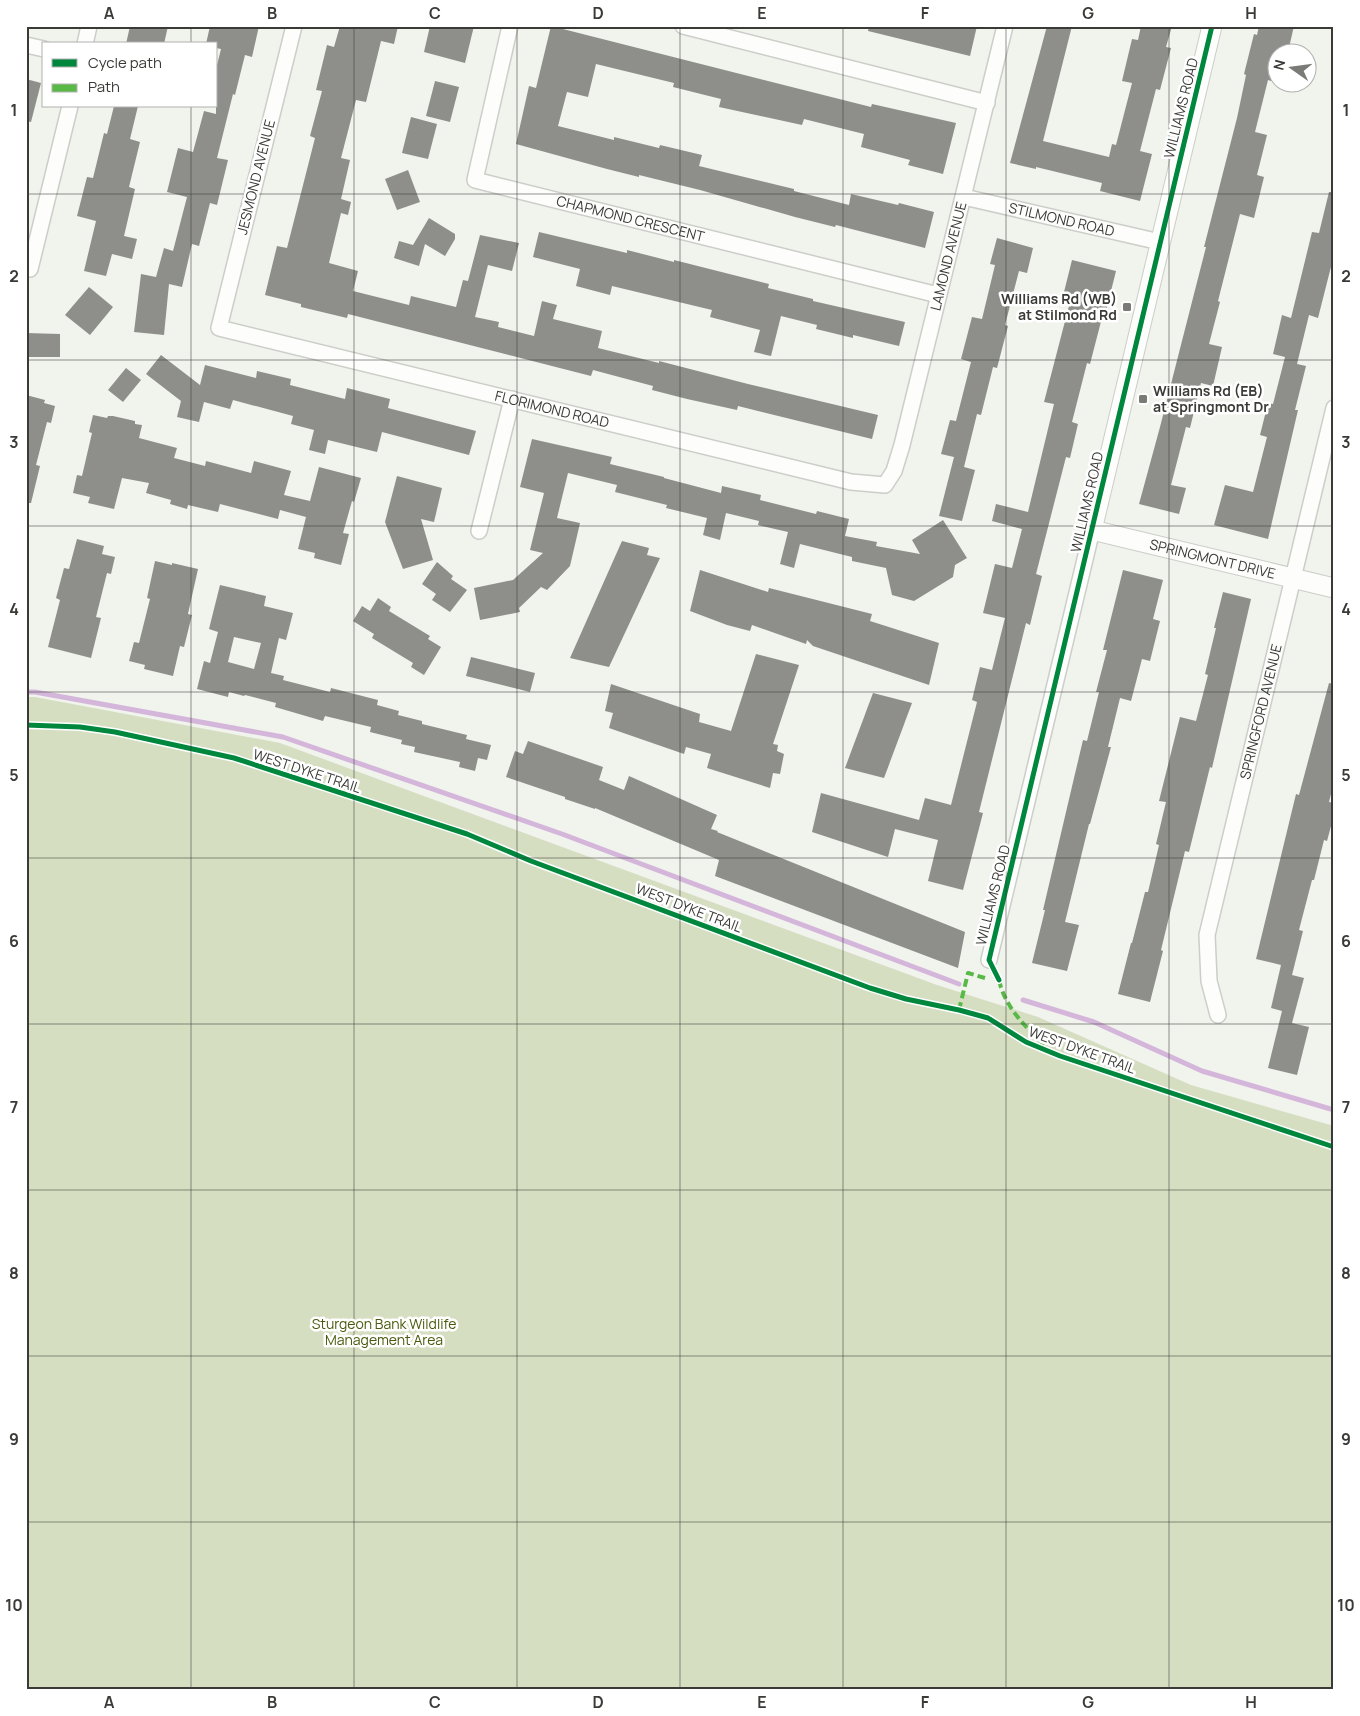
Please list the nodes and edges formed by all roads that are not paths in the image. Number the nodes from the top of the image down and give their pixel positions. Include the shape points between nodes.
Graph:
1 (90, 26) edge
2 (294, 26) edge
3 (510, 26) edge
4 (683, 26) edge
5 (1005, 26) edge
6 (1212, 26) edge
7 (86, 42) edge
8 (26, 44) edge
9 (42, 48) edge
10 (987, 103) junction
11 (69, 108) edge
12 (964, 197) junction
13 (1160, 242) junction
14 (28, 269) edge
15 (938, 295) junction
16 (220, 328) joint
17 (512, 399) junction
18 (1334, 408) edge
19 (885, 485) joint
20 (1092, 530) junction
21 (479, 531) dead end
22 (1293, 579) junction
23 (1334, 588) edge
24 (989, 960) dead end
25 (1218, 1015) dead end

1 - 7 street
2 - 16 street, JESMOND AVENUE
3 - 15 street, CHAPMOND CRESCENT via 475,180
4 - 10 street
5 - 10 street, LAMOND AVENUE
6 - 13 street, WILLIAMS ROAD
8 - 9 street
10 - 12 street, LAMOND AVENUE
11 - 14 street
12 - 13 street, STILMOND ROAD
12 - 15 street, LAMOND AVENUE
13 - 20 street, WILLIAMS ROAD
15 - 19 street, LAMOND AVENUE via 902,446 894,471
16 - 17 street, FLORIMOND ROAD
17 - 19 street, FLORIMOND ROAD via 851,482
17 - 21 street
18 - 22 street, SPRINGFORD AVENUE
20 - 22 street, SPRINGMONT DRIVE
20 - 24 street, WILLIAMS ROAD
22 - 23 street, SPRINGMONT DRIVE
22 - 25 street, SPRINGFORD AVENUE via 1207,935 1209,982

